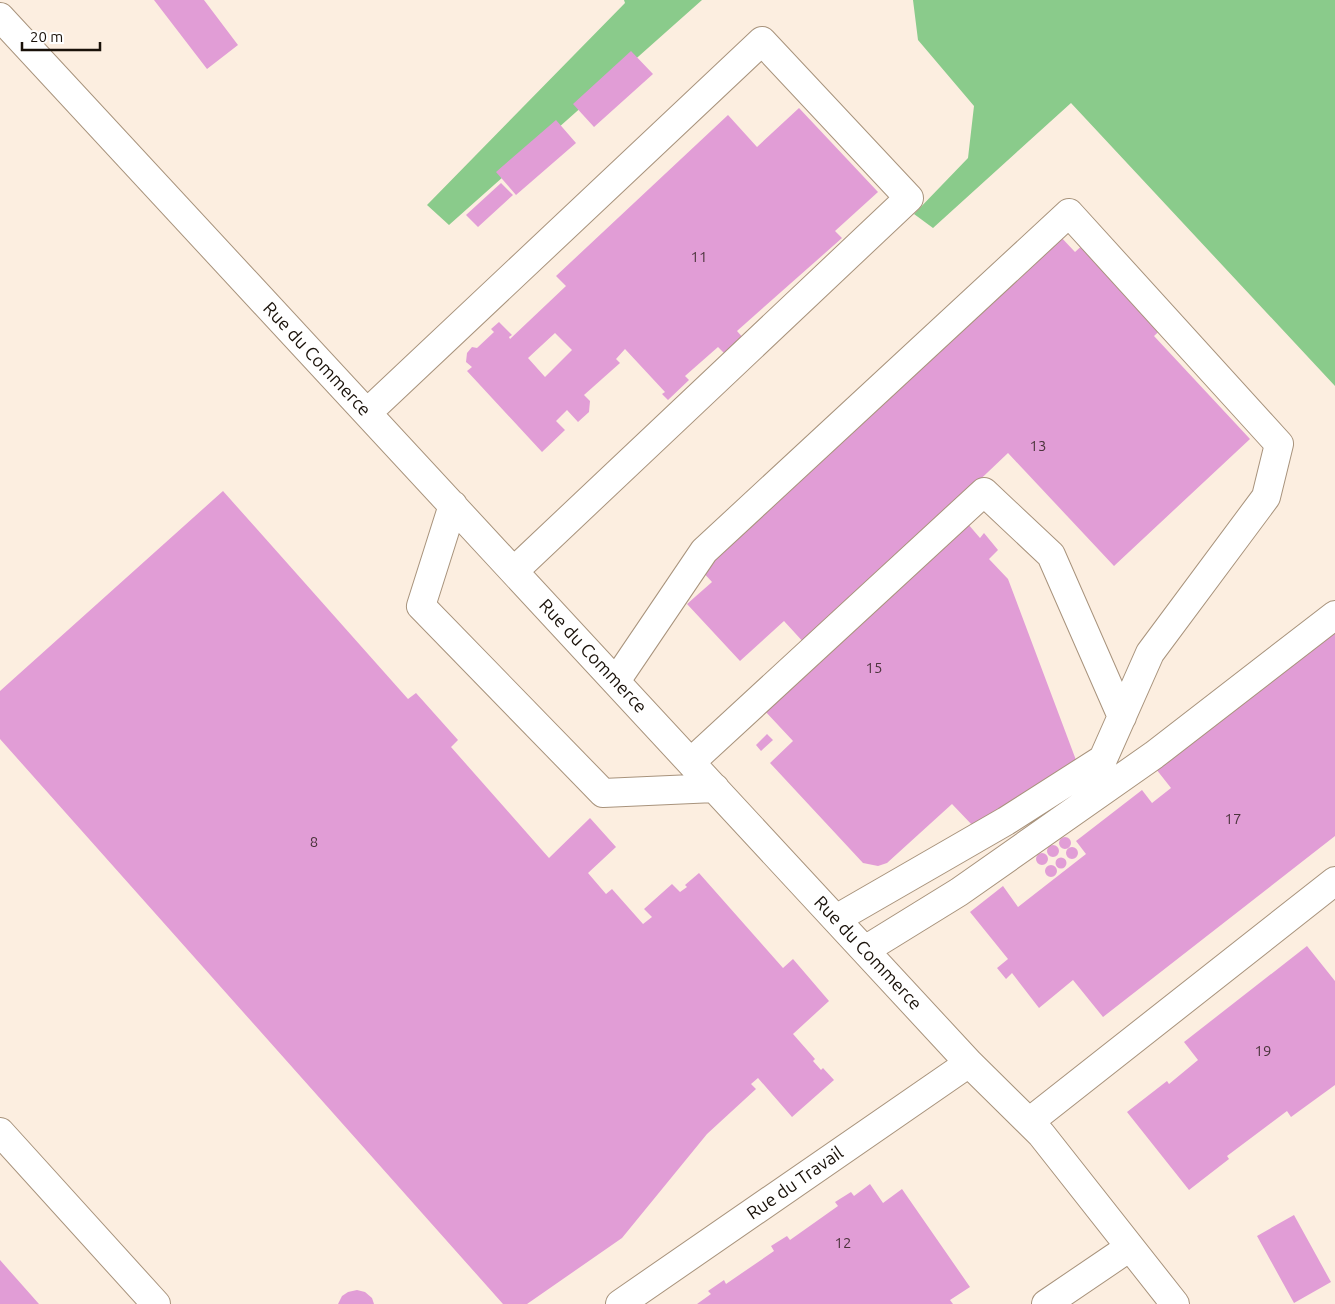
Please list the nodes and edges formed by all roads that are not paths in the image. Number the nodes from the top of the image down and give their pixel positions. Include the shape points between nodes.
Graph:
1 (0, 17) edge
2 (367, 413) junction
3 (453, 506) junction
4 (514, 571) junction
5 (1335, 615) edge
6 (616, 681) junction
7 (1122, 717) junction
8 (691, 762) junction
9 (715, 788) junction
10 (1335, 882) edge
11 (836, 919) junction
12 (865, 950) junction
13 (969, 1062) junction
14 (1028, 1122) junction
15 (0, 1132) edge
16 (1130, 1247) junction
17 (156, 1304) edge
18 (620, 1304) edge
19 (1046, 1304) edge
20 (1175, 1304) edge

1 - 2 street, Rue du Commerce
2 - 3 street, Rue du Commerce
2 - 4 street via 762,41 909,198
3 - 4 street, Rue du Commerce
3 - 9 street via 421,606 603,793
4 - 6 street, Rue du Commerce
5 - 12 street via 1154,754 959,892
6 - 7 street via 704,551 1069,213 1279,444 1266,497 1150,653
6 - 8 street, Rue du Commerce
7 - 8 street via 1051,555 984,492
7 - 11 street via 1103,759 1006,821
8 - 9 street, Rue du Commerce
9 - 11 street, Rue du Commerce
10 - 14 street
11 - 12 street, Rue du Commerce
12 - 13 street, Rue du Commerce
13 - 14 street, Rue du Commerce
13 - 18 street, Rue du Travail
14 - 16 street, Rue du Commerce
15 - 17 street
16 - 19 street
16 - 20 street, Rue du Commerce

